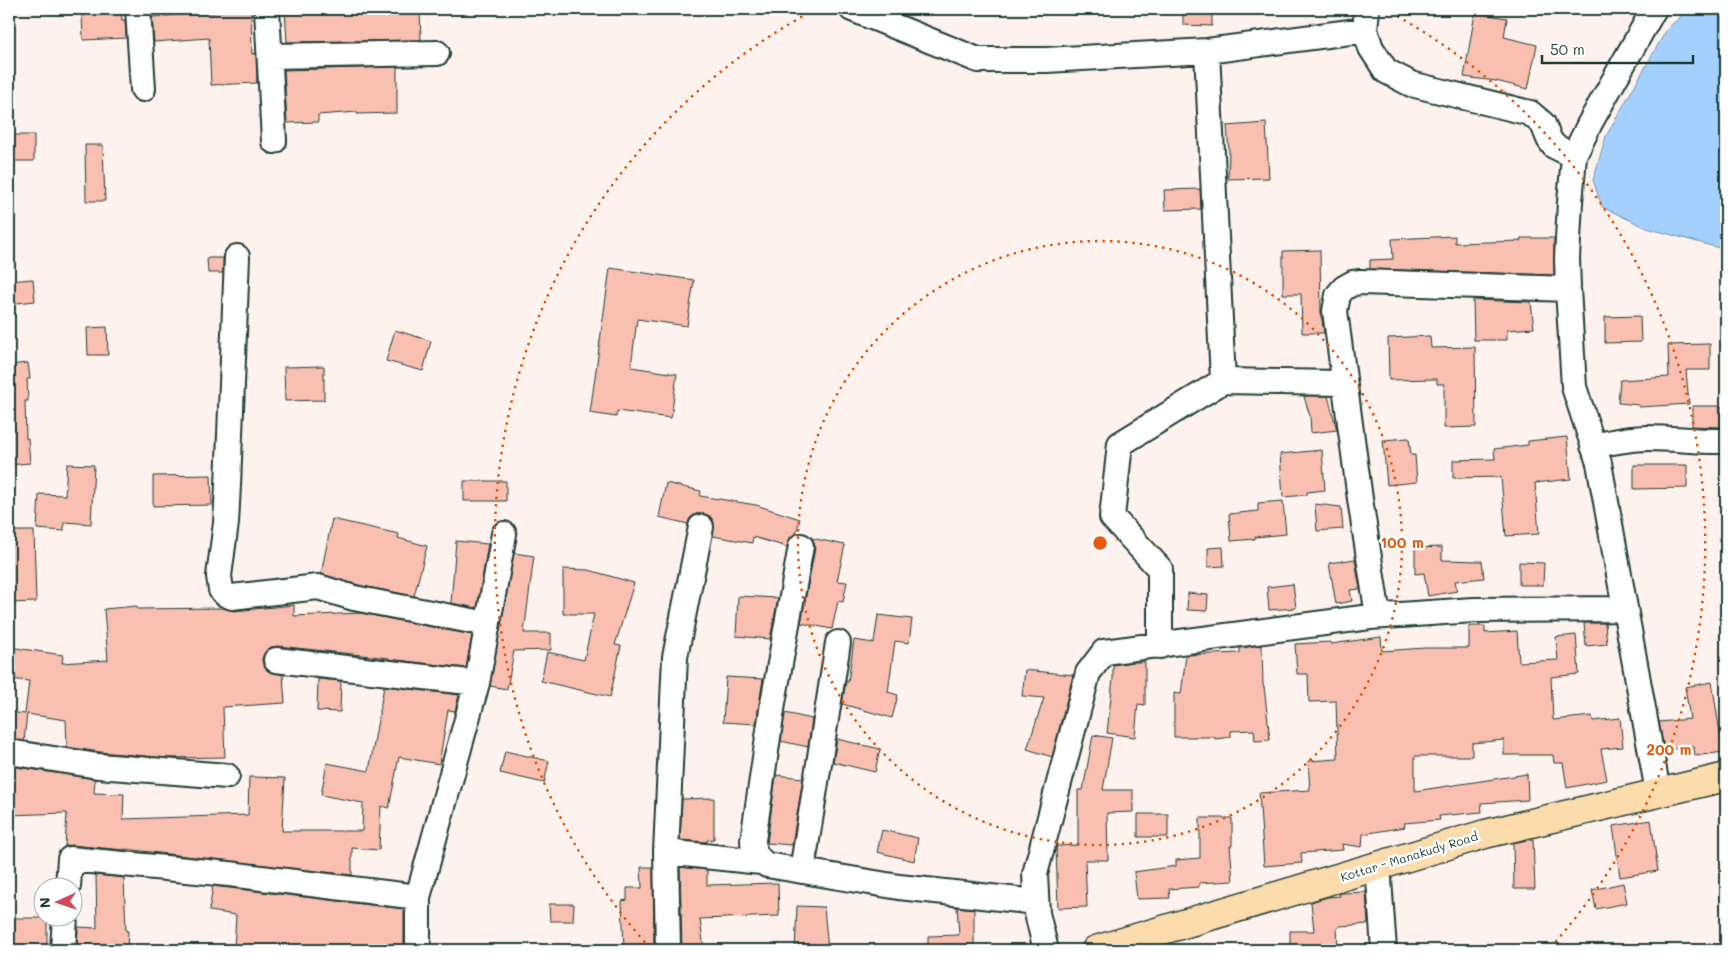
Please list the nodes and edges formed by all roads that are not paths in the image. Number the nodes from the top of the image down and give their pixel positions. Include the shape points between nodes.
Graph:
1 (138, 9) edge
2 (268, 9) edge
3 (852, 9) edge
4 (1654, 9) edge
5 (1366, 19) edge
6 (1206, 51) junction
7 (436, 53) dead end
8 (270, 56) junction
9 (143, 89) dead end
10 (274, 140) dead end
11 (1574, 156) junction
12 (237, 257) dead end
13 (1568, 289) junction
14 (1224, 382) junction
15 (1343, 383) junction
16 (1726, 440) edge
17 (1593, 446) junction
18 (701, 527) dead end
19 (504, 534) dead end
20 (801, 546) dead end
21 (1625, 609) junction
22 (1378, 616) junction
23 (487, 624) junction
24 (838, 643) dead end
25 (1160, 646) junction
26 (276, 660) dead end
27 (477, 683) junction
28 (9, 752) edge
29 (227, 776) dead end
30 (1726, 777) edge
31 (1658, 792) junction
32 (666, 852) junction
33 (761, 862) junction
34 (1378, 865) junction
35 (802, 871) junction
36 (69, 876) edge
37 (418, 897) junction
38 (1036, 902) junction
39 (65, 926) edge
40 (62, 950) edge
41 (418, 950) edge
42 (668, 950) edge
43 (1046, 950) edge
44 (1096, 950) edge
45 (1384, 950) edge

1 - 9 street
2 - 8 street
3 - 6 street via 978,60 1046,60
4 - 11 street
5 - 6 street
5 - 11 street via 1370,48 1386,71 1410,84 1530,113 1543,124 1551,143
6 - 14 street
7 - 8 street
8 - 10 street
11 - 13 street via 1569,211
12 - 23 street via 226,523 219,576 221,590 232,597 318,587 354,598
13 - 15 street via 1361,282 1348,285 1338,295 1335,311
13 - 17 street via 1574,387
14 - 15 street
14 - 25 street via 1120,444 1112,517 1160,569
15 - 22 street
16 - 17 street via 1648,438
17 - 21 street via 1599,463
18 - 32 street via 675,657
19 - 23 street
20 - 33 street via 753,840 754,851
21 - 22 street via 1474,610
21 - 31 street
22 - 25 street
23 - 27 street
24 - 35 street
25 - 38 street via 1104,652 1088,673 1035,874
26 - 27 street
27 - 37 street
28 - 29 street via 98,766
30 - 31 main road, Kottar - Manakudy Road
31 - 34 main road, Kottar - Manakudy Road via 1485,834
32 - 33 street
32 - 42 street
33 - 35 street
34 - 44 main road, Kottar - Manakudy Road
34 - 45 street
35 - 38 street via 899,887
36 - 37 street via 70,859
37 - 41 street
38 - 43 street
39 - 40 street

